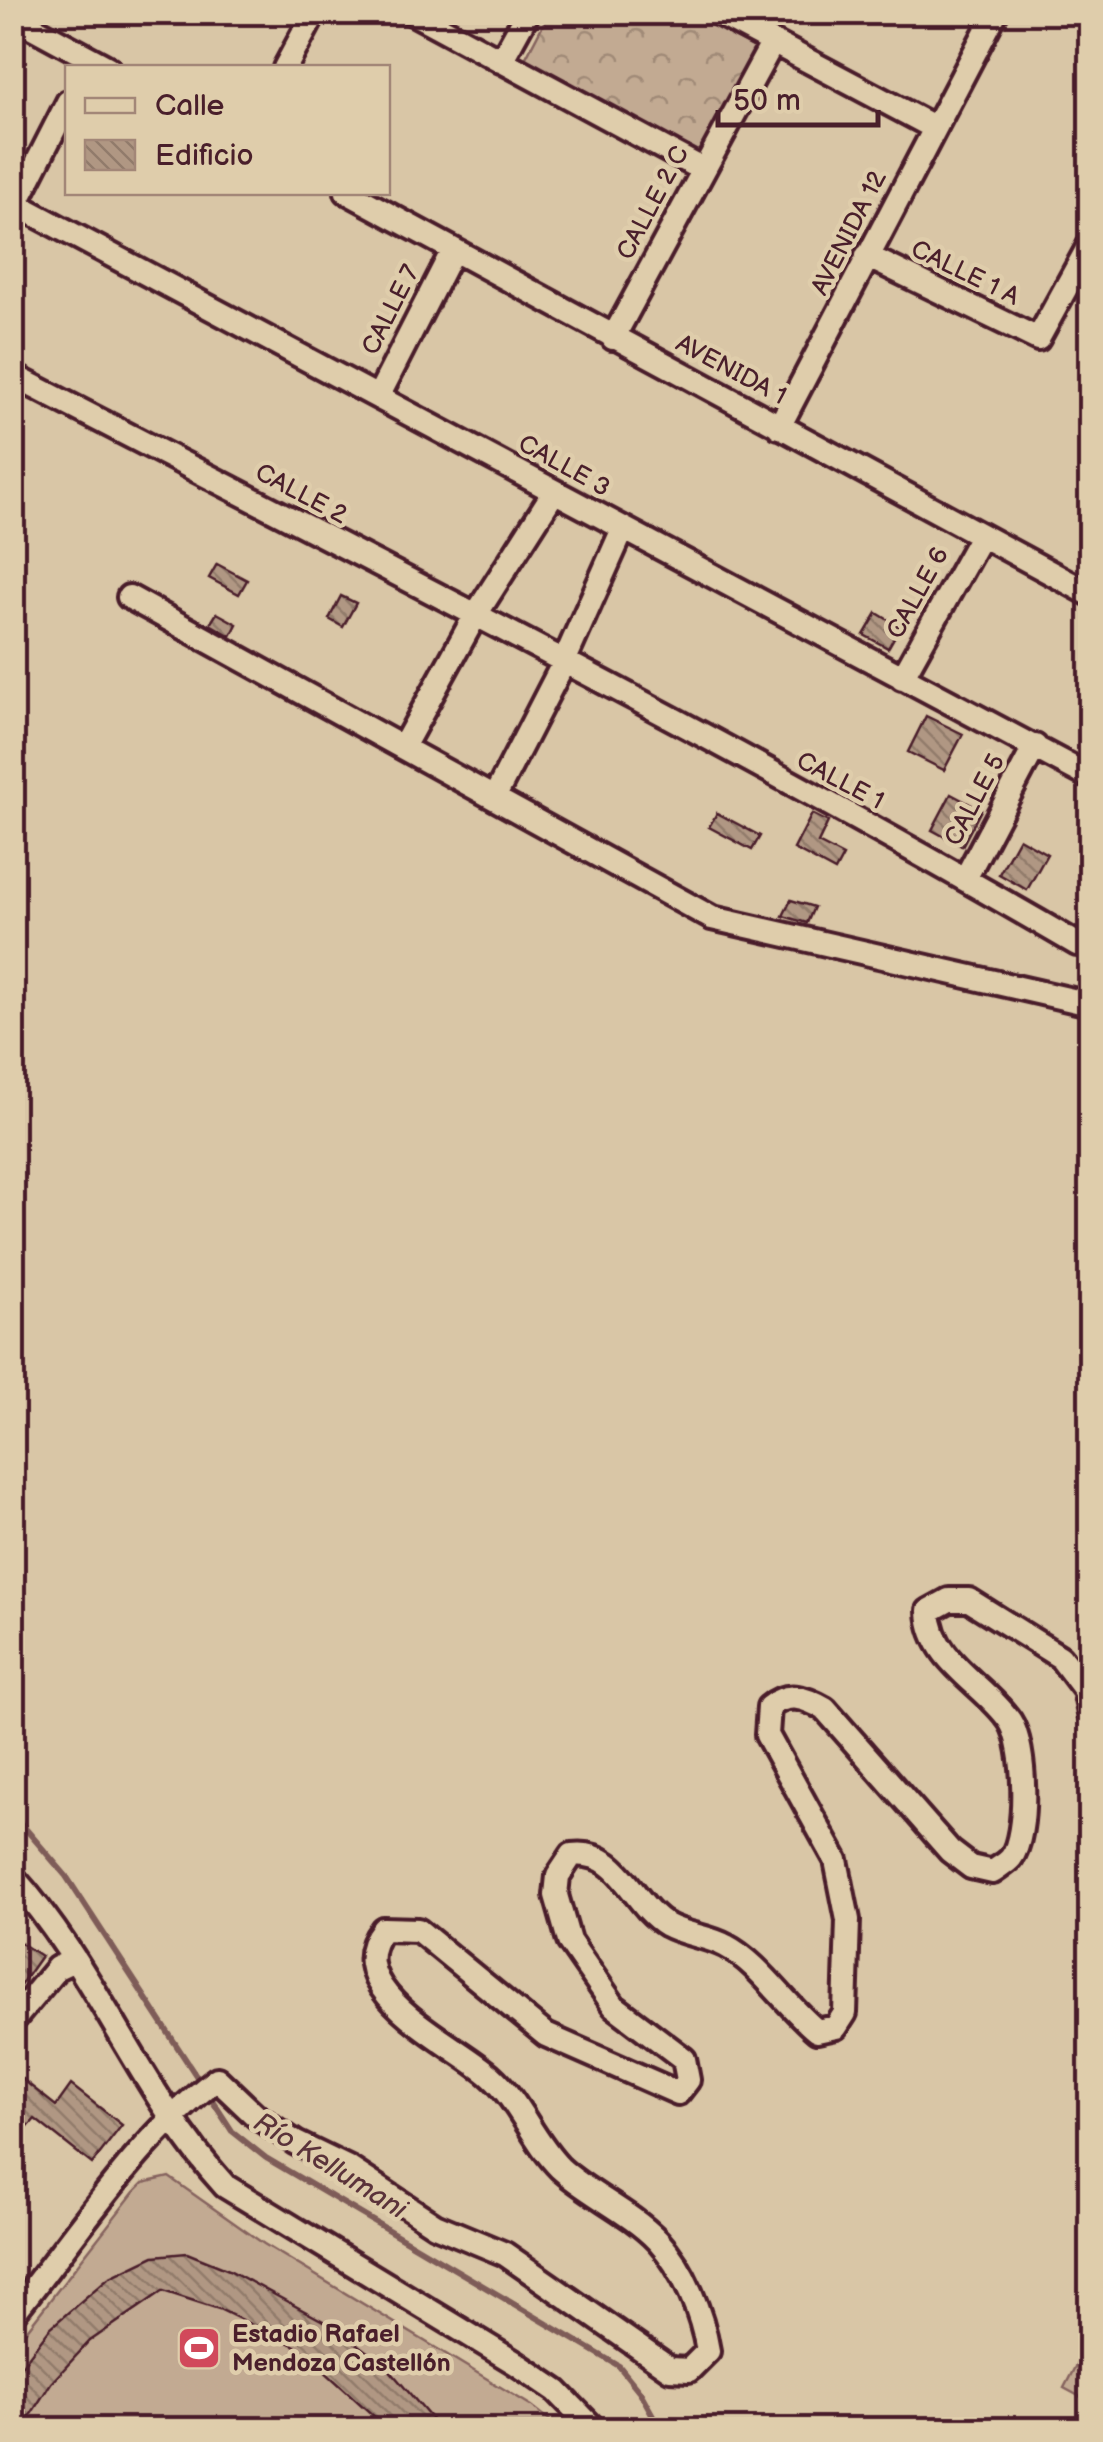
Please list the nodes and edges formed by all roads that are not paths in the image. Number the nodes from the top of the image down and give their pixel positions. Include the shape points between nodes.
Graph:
1 (315, 12) edge
2 (412, 12) edge
3 (528, 12) edge
4 (716, 12) edge
5 (996, 12) edge
6 (12, 16) edge
7 (773, 42) junction
8 (501, 60) junction
9 (94, 64) edge
10 (287, 65) edge
11 (65, 108) edge
12 (935, 128) junction
13 (702, 169) junction
14 (353, 195) edge
15 (14, 206) edge
16 (1090, 244) edge
17 (452, 250) junction
18 (868, 256) junction
19 (613, 338) junction
20 (12, 375) edge
21 (380, 396) junction
22 (779, 427) junction
23 (554, 492) junction
24 (623, 528) junction
25 (981, 536) junction
26 (1090, 594) edge
27 (129, 597) dead end
28 (476, 616) junction
29 (563, 664) junction
30 (902, 678) junction
31 (1035, 746) junction
32 (403, 747) junction
33 (1090, 777) edge
34 (494, 798) junction
35 (965, 879) junction
36 (1090, 943) edge
37 (1090, 1004) edge
38 (1090, 1714) edge
39 (12, 1876) edge
40 (74, 1960) junction
41 (12, 2022) edge
42 (179, 2110) junction
43 (12, 2315) edge
44 (595, 2430) edge

1 - 10 street
2 - 8 street
3 - 8 street
4 - 7 street
5 - 12 street, AVENIDA 12
6 - 9 street
7 - 12 street
7 - 13 street, CALLE 2 C
8 - 13 street
11 - 15 street
12 - 18 street, AVENIDA 12
13 - 19 street, CALLE 2 C
14 - 17 street, AVENIDA 1
15 - 21 street, CALLE 3
16 - 18 street, CALLE 1 A via 1038,339
17 - 19 street, AVENIDA 1
17 - 21 street, CALLE 7
18 - 22 street, AVENIDA 12
19 - 22 street, AVENIDA 1
20 - 28 street, CALLE 2
21 - 23 street, CALLE 3
22 - 25 street, AVENIDA 1
23 - 24 street, CALLE 3
23 - 28 street
24 - 29 street
24 - 30 street, CALLE 3
25 - 26 street, AVENIDA 1
25 - 30 street, CALLE 6
27 - 32 street
28 - 29 street, CALLE 2
28 - 32 street
29 - 34 street
29 - 35 street, CALLE 1
30 - 31 street, CALLE 3
31 - 33 street, CALLE 3
31 - 35 street, CALLE 5
32 - 34 street
34 - 37 street via 712,918
35 - 36 street, CALLE 1 via 1077,944
38 - 42 street via 1085,1690 1060,1656 969,1600 949,1600 929,1611 930,1632 1012,1722 1021,1753 1022,1824 1012,1857 993,1872 950,1851 825,1709 805,1698 780,1698 769,1706 766,1735 836,1860 848,1920 844,2012 836,2028 817,2032 726,1946 666,1924 614,1866 590,1853 572,1855 558,1876 556,1895 568,1941 614,2006 684,2059 688,2080 678,2092 546,2036 418,1930 383,1930 372,1943 370,1960 382,1990 492,2077 561,2168 660,2243 702,2317 708,2351 690,2370 670,2369 505,2254 435,2225 350,2169 296,2143 217,2079
39 - 40 street
40 - 41 street via 56,1968
40 - 42 street
42 - 43 street
42 - 44 street via 225,2186 514,2362

